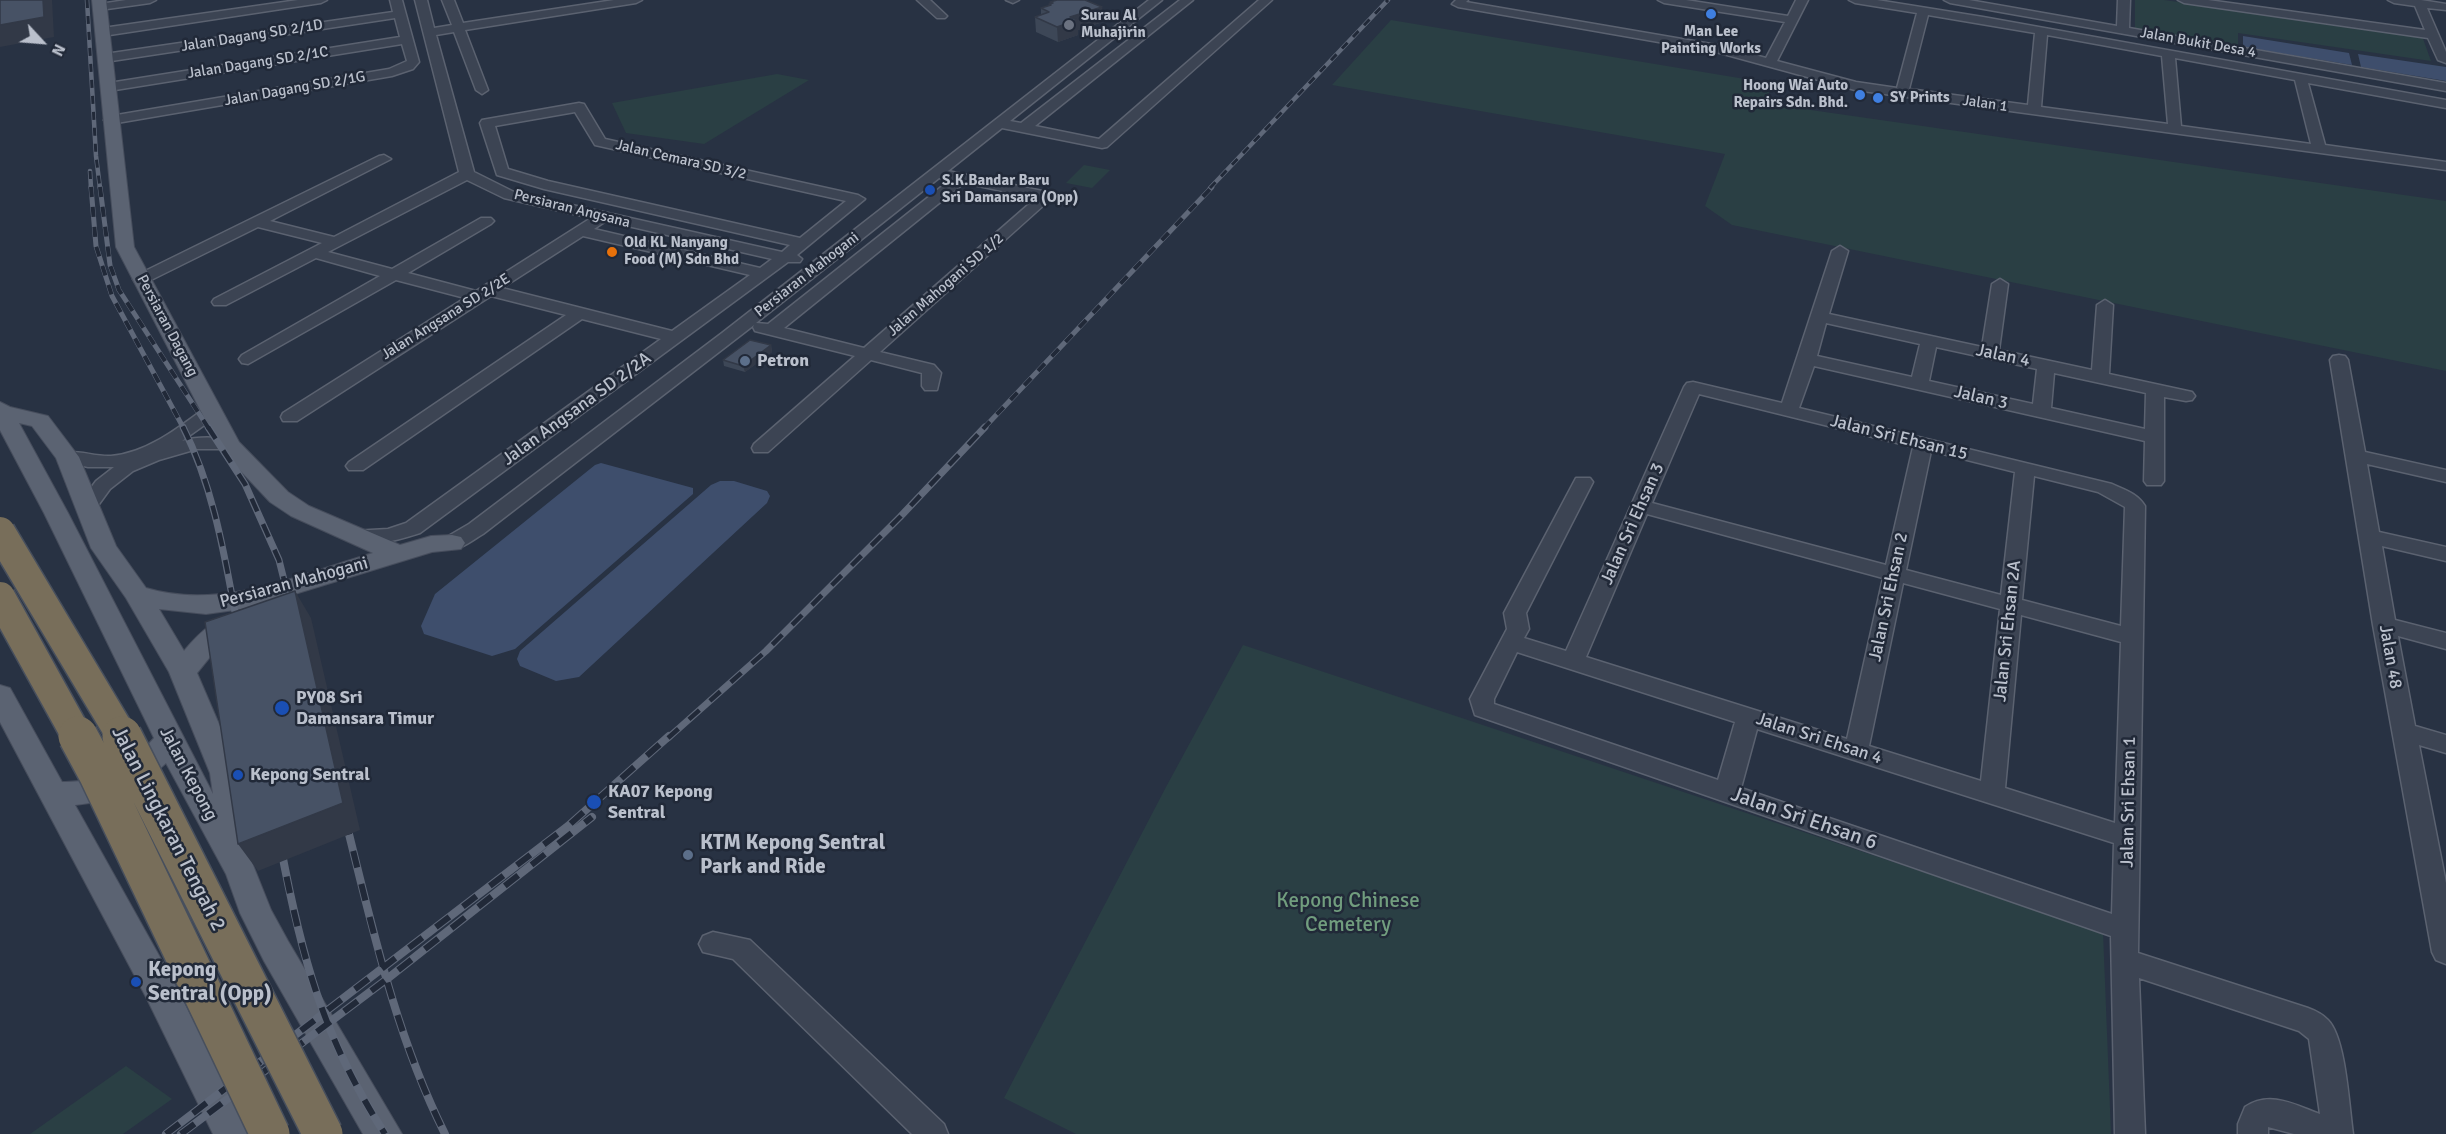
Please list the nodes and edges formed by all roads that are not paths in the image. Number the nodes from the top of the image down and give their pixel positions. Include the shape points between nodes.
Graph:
1 (150, 0) edge
2 (321, 0) edge
3 (396, 0) edge
4 (421, 0) edge
5 (464, 0) edge
6 (636, 0) edge
7 (923, 0) edge
8 (1156, 0) edge
9 (1187, 0) edge
10 (1266, 0) edge
11 (1664, 0) edge
12 (1802, 0) edge
13 (1855, 0) edge
14 (1950, 0) edge
15 (2124, 0) edge
16 (2184, 0) edge
17 (2394, 0) edge
18 (448, 1) edge
19 (2198, 1) edge
20 (1460, 2) edge
21 (1977, 2) edge
22 (2419, 3) junction
23 (99, 4) edge
24 (2446, 7) edge
25 (1923, 11) junction
26 (400, 14) junction
27 (941, 16) dead end
28 (1792, 20) junction
29 (451, 29) junction
30 (2123, 30) junction
31 (2042, 31) junction
32 (103, 32) junction
33 (430, 32) junction
34 (2433, 35) junction
35 (407, 40) junction
36 (2168, 53) junction
37 (105, 58) junction
38 (2446, 59) edge
39 (1770, 63) junction
40 (2300, 77) junction
41 (109, 87) junction
42 (2446, 87) edge
43 (482, 90) dead end
44 (1902, 93) junction
45 (2446, 104) edge
46 (2034, 111) junction
47 (111, 120) junction
48 (1000, 123) junction
49 (1024, 128) junction
50 (2175, 130) junction
51 (2319, 149) junction
52 (384, 159) dead end
53 (2446, 166) edge
54 (937, 173) junction
55 (467, 174) junction
56 (962, 178) junction
57 (858, 199) joint
58 (603, 218) junction
59 (486, 221) dead end
60 (256, 222) junction
61 (581, 231) junction
62 (335, 242) junction
63 (802, 243) junction
64 (1840, 251) dead end
65 (314, 254) junction
66 (785, 257) junction
67 (821, 264) junction
68 (763, 273) junction
69 (394, 274) junction
70 (141, 279) junction
71 (2000, 284) dead end
72 (484, 293) junction
73 (220, 302) dead end
74 (2105, 305) dead end
75 (579, 313) junction
76 (1820, 317) junction
77 (745, 323) junction
78 (771, 330) junction
79 (674, 338) junction
80 (1929, 340) junction
81 (868, 354) junction
82 (1990, 354) junction
83 (248, 359) dead end
84 (2339, 360) dead end
85 (2046, 366) junction
86 (1805, 368) junction
87 (2100, 377) junction
88 (1920, 384) junction
89 (931, 387) dead end
90 (1693, 387) joint
91 (2155, 389) junction
92 (2186, 396) dead end
93 (1, 410) edge
94 (211, 412) junction
95 (1794, 412) junction
96 (2041, 412) junction
97 (290, 417) dead end
98 (2154, 437) junction
99 (1923, 444) junction
100 (229, 445) junction
101 (761, 448) dead end
102 (2357, 456) junction
103 (67, 457) junction
104 (356, 466) dead end
105 (2025, 468) junction
106 (2446, 476) edge
107 (2154, 481) dead end
108 (1584, 482) dead end
109 (2105, 488) joint
110 (1640, 506) junction
111 (87, 507) junction
112 (336, 526) junction
113 (0, 532) edge
114 (360, 536) junction
115 (2369, 536) junction
116 (452, 543) junction
117 (398, 554) junction
118 (2446, 554) edge
119 (1894, 573) junction
120 (305, 582) junction
121 (137, 594) junction
122 (0, 597) edge
123 (2010, 604) junction
124 (2384, 625) junction
125 (2132, 637) junction
126 (2446, 641) edge
127 (1511, 642) junction
128 (1573, 662) junction
129 (183, 672) junction
130 (0, 695) edge
131 (1749, 717) junction
132 (2404, 732) junction
133 (169, 740) junction
134 (2446, 744) edge
135 (1856, 751) junction
136 (51, 793) junction
137 (1727, 793) junction
138 (1992, 794) junction
139 (2128, 837) junction
140 (241, 872) junction
141 (2126, 930) junction
142 (713, 944) dead end
143 (2446, 952) edge
144 (2124, 961) junction
145 (2254, 1126) edge
146 (232, 1134) edge
147 (270, 1134) edge
148 (323, 1134) edge
149 (383, 1134) edge
150 (933, 1134) edge
151 (2130, 1134) edge
152 (2337, 1134) edge

1 - 23 street
2 - 32 street
3 - 26 street, Jalan Dagang SD 2/1G
4 - 33 street
5 - 18 street
6 - 29 street
7 - 27 street
8 - 48 street, Persiaran Mahogani
9 - 49 street
10 - 49 street via 1102,144
11 - 28 street via 1770,12
12 - 28 street
13 - 25 street
14 - 21 street, Jalan Bukit Desa 4
15 - 30 street
16 - 19 street
17 - 22 street
18 - 29 street
19 - 34 street
20 - 39 street, Jalan 1 via 1717,49
21 - 30 street, Jalan Bukit Desa 4 via 2049,11
22 - 24 street
22 - 34 street
23 - 32 main road, Persiaran Dagang
25 - 31 street
25 - 44 street
26 - 35 street, Jalan Dagang SD 2/1G
26 - 37 street, Jalan Dagang SD 2/1D
28 - 39 street
29 - 33 street
29 - 43 street
30 - 42 street, Jalan Bukit Desa 4
31 - 36 street
31 - 46 street
32 - 37 main road, Persiaran Dagang
33 - 55 street
34 - 38 street
35 - 41 street, Jalan Dagang SD 2/1C
35 - 47 street, Jalan Dagang SD 2/1G via 413,62 396,71
36 - 40 street
36 - 50 street
37 - 41 main road, Persiaran Dagang
39 - 44 street, Jalan 1 via 1840,83
40 - 45 street
40 - 51 street
41 - 47 main road, Persiaran Dagang
44 - 46 street, Jalan 1
46 - 50 street, Jalan 1
47 - 70 main road, Persiaran Dagang via 125,248
48 - 49 street
48 - 54 street, Persiaran Mahogani
50 - 51 street, Jalan 1
51 - 53 street, Jalan 1
52 - 60 street
54 - 56 street, Jalan Mahogani SD 1/2
54 - 67 street, Persiaran Mahogani
55 - 58 street, Persiaran Angsana via 509,195
55 - 62 street
56 - 78 street
56 - 81 street, Jalan Mahogani SD 1/2 via 1047,196
57 - 63 street, Jalan Angsana SD 2/2A
57 - 63 street, Jalan Cemara SD 3/2 via 600,142 579,107 487,123 502,172
58 - 61 street, Jalan Angsana SD 2/2E
58 - 66 street, Persiaran Angsana
59 - 69 street
60 - 62 street
60 - 70 street
61 - 68 street
61 - 72 street, Jalan Angsana SD 2/2E
62 - 65 street
63 - 66 street, Jalan Angsana SD 2/2A
64 - 76 street
65 - 69 street
65 - 73 street
66 - 67 street, Persiaran Angsana
66 - 68 street, Jalan Angsana SD 2/2A
67 - 77 street, Persiaran Mahogani
68 - 79 street, Jalan Angsana SD 2/2A
69 - 72 street
69 - 83 street
70 - 94 main road, Persiaran Dagang
71 - 82 street
72 - 75 street
72 - 97 street, Jalan Angsana SD 2/2E
74 - 87 street
75 - 79 street
75 - 104 street
76 - 80 street, Jalan 4
76 - 86 street
77 - 78 street
77 - 116 street, Persiaran Mahogani via 476,529
78 - 81 street
79 - 114 street, Jalan Angsana SD 2/2A via 413,528 390,536
80 - 82 street, Jalan 4
80 - 88 street
81 - 89 street via 928,369 932,373
81 - 101 street, Jalan Mahogani SD 1/2
82 - 85 street, Jalan 4
84 - 102 street, Jalan 48
85 - 87 street, Jalan 4
85 - 96 street
86 - 88 street, Jalan 3
86 - 95 street via 1806,386
87 - 91 street, Jalan 4
88 - 96 street, Jalan 3
90 - 95 street, Jalan Sri Ehsan 15
90 - 110 street, Jalan Sri Ehsan 3
91 - 92 street, Jalan 4
91 - 98 street
93 - 103 main road via 40,421
93 - 133 main road, Jalan Kepong
94 - 100 main road, Persiaran Dagang
94 - 103 street via 167,444 124,459 96,462
95 - 99 street, Jalan Sri Ehsan 15
96 - 98 street, Jalan 3
98 - 107 street
99 - 105 street, Jalan Sri Ehsan 15
99 - 119 street, Jalan Sri Ehsan 2
100 - 111 street via 196,443 126,467 103,485
100 - 112 main road, Persiaran Dagang via 279,497
102 - 106 street
102 - 115 street, Jalan 48
103 - 111 main road
105 - 109 street, Jalan Sri Ehsan 15
105 - 123 street, Jalan Sri Ehsan 2A
108 - 127 street via 1515,613 1518,628
109 - 125 street, Jalan Sri Ehsan 1 via 2135,506
110 - 119 street
110 - 128 street, Jalan Sri Ehsan 3
111 - 121 main road via 104,548
112 - 114 main road, Persiaran Dagang
112 - 120 main road via 339,548 335,558
113 - 148 highway, Jalan Lingkaran Tengah 2, bridge via 133,755
114 - 117 main road, Persiaran Dagang
115 - 118 street
115 - 124 street, Jalan 48
116 - 117 main road, Persiaran Mahogani via 431,544
116 - 129 main road, Persiaran Mahogani via 433,557 402,570 249,617 207,640
117 - 120 main road, Persiaran Mahogani
119 - 123 street
119 - 135 street, Jalan Sri Ehsan 2
120 - 121 main road, Persiaran Mahogani via 249,599 198,606 163,603
121 - 129 main road
122 - 147 highway, Jalan Lingkaran Tengah 2, bridge via 99,775
123 - 125 street
123 - 138 street, Jalan Sri Ehsan 2A
124 - 126 street
124 - 132 street, Jalan 48
125 - 139 street, Jalan Sri Ehsan 1
127 - 128 street, Jalan Sri Ehsan 4
127 - 137 street, Jalan Sri Ehsan 6 via 1482,699 1483,709
128 - 131 street, Jalan Sri Ehsan 4
129 - 140 main road via 225,773
130 - 136 main road
131 - 135 street, Jalan Sri Ehsan 4
131 - 137 street
132 - 134 street
132 - 143 street, Jalan 48
133 - 136 main road via 150,763 118,783 70,795
133 - 140 main road, Jalan Kepong
135 - 138 street, Jalan Sri Ehsan 4
136 - 146 main road via 159,988
137 - 141 street, Jalan Sri Ehsan 6
138 - 139 street, Jalan Sri Ehsan 4
139 - 141 street, Jalan Sri Ehsan 1
140 - 149 main road, Jalan Kepong via 279,956
141 - 144 street, Jalan Sri Ehsan 1
142 - 150 street via 740,948
144 - 151 street, Jalan Sri Ehsan 1
144 - 152 street via 2308,1021 2325,1041
145 - 152 street via 2265,1112 2273,1112

